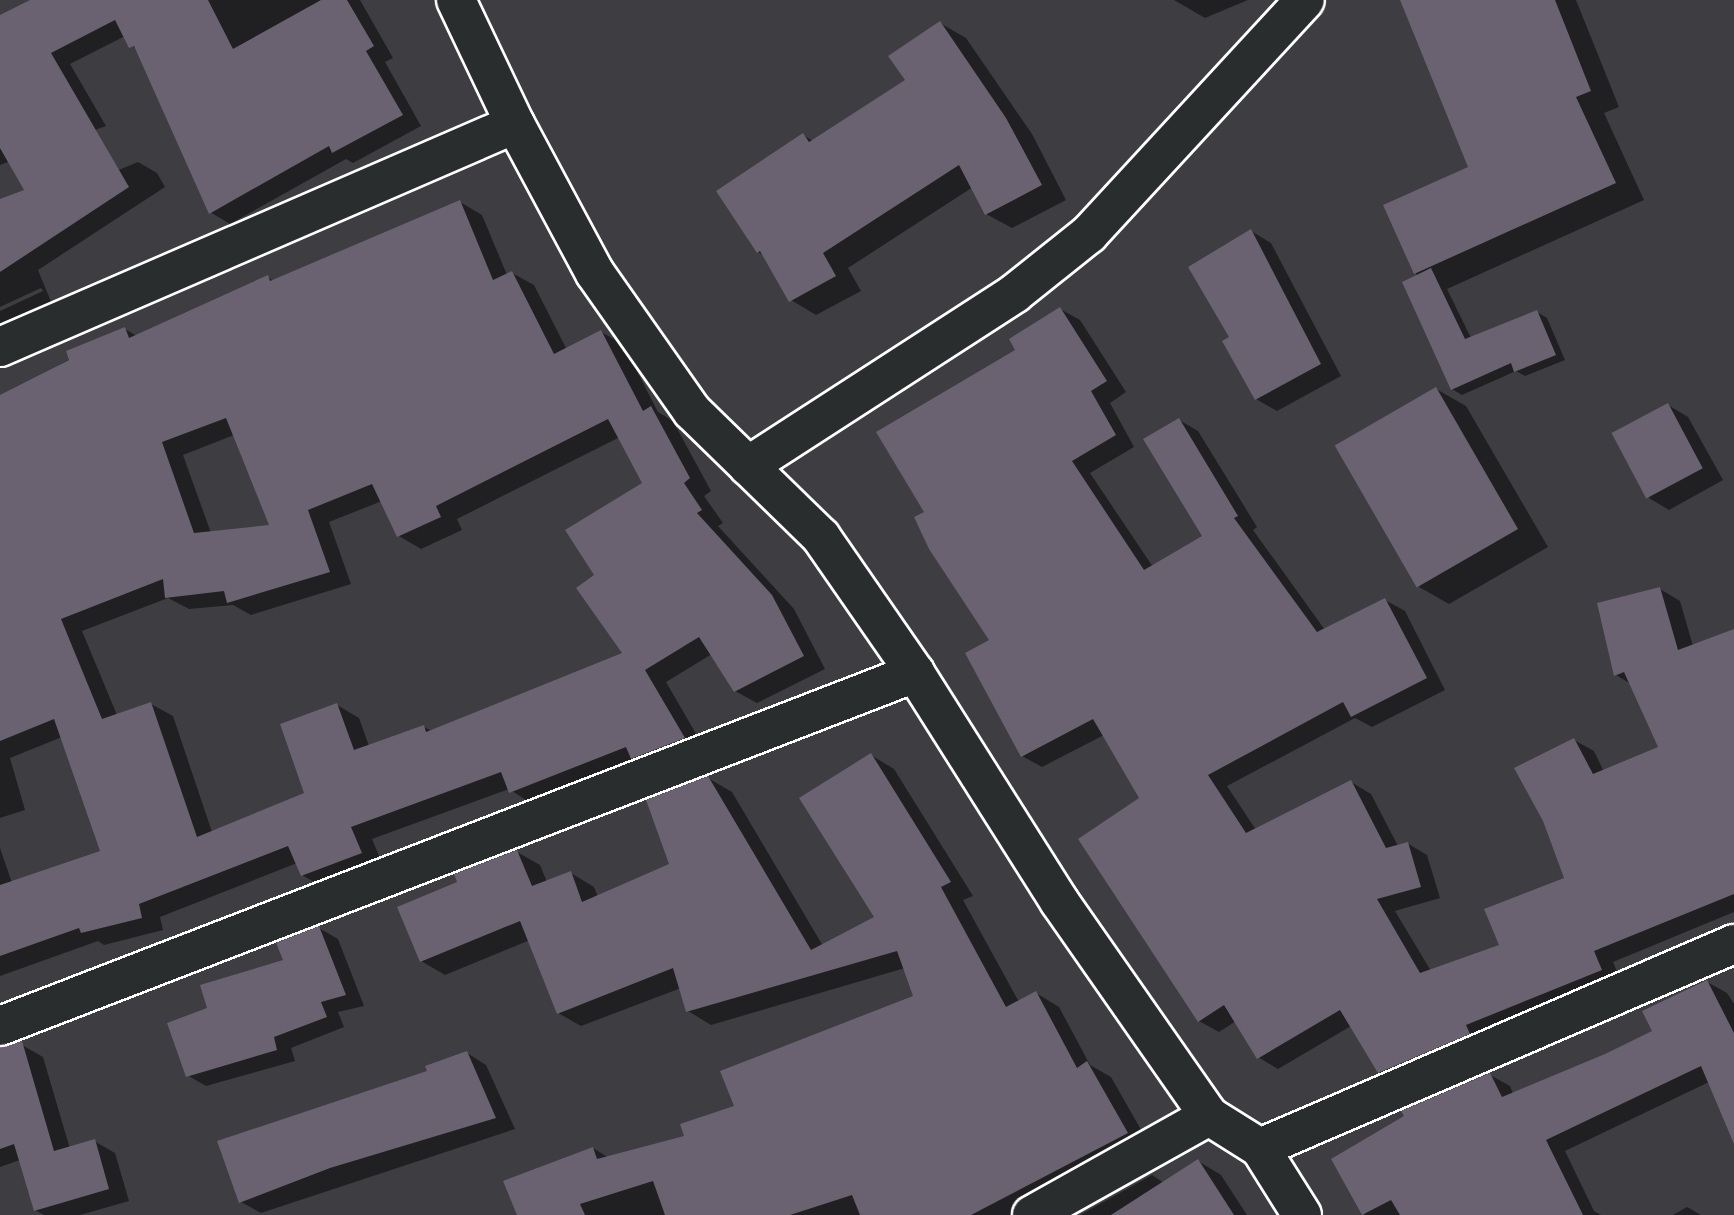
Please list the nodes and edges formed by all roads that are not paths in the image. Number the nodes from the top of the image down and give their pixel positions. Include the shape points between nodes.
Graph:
1 (456, 0) edge
2 (1305, 0) edge
3 (515, 124) junction
4 (0, 347) edge
5 (748, 466) junction
6 (915, 673) junction
7 (1734, 944) edge
8 (0, 1026) edge
9 (1209, 1116) junction
10 (1260, 1148) junction
11 (1032, 1215) edge
12 (1302, 1215) edge

1 - 3 street
2 - 5 street via 1089,234 1015,293
3 - 4 street
3 - 5 street via 595,273 692,411
5 - 6 street via 821,537
6 - 8 street
6 - 9 street via 1059,901
7 - 10 street
9 - 10 street
9 - 11 street
10 - 12 street

